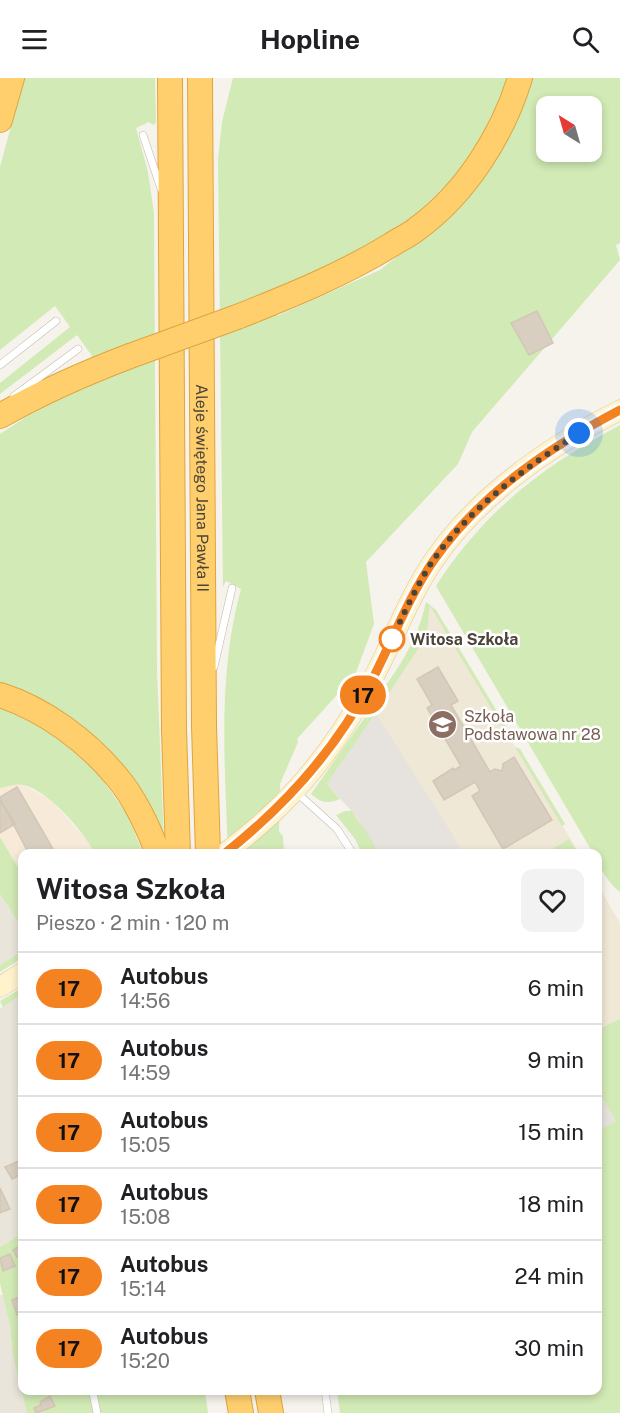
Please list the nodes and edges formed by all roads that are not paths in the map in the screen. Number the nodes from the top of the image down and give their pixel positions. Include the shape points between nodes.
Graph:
1 (12, 78) edge
2 (170, 78) edge
3 (200, 78) edge
4 (217, 78) edge
5 (520, 78) edge
6 (0, 120) edge
7 (200, 120) junction
8 (143, 135) dead end
9 (171, 219) junction
10 (56, 321) dead end
11 (78, 349) dead end
12 (0, 365) edge
13 (4, 408) edge
14 (620, 410) edge
15 (232, 588) dead end
16 (0, 695) edge
17 (204, 726) junction
18 (294, 791) junction
19 (156, 849) edge
20 (178, 849) edge
21 (208, 849) edge
22 (230, 849) edge
23 (349, 849) edge
24 (18, 976) edge
25 (0, 987) edge
26 (93, 1395) edge
27 (238, 1395) edge
28 (268, 1395) edge
29 (326, 1395) edge
30 (97, 1413) edge
31 (241, 1413) edge
32 (271, 1413) edge
33 (328, 1413) edge

1 - 6 highway
2 - 9 highway
3 - 7 highway, Aleje świętego Jana Pawła II
4 - 7 highway
5 - 13 highway, bridge via 496,138 462,187 419,228 305,290 87,372
7 - 17 highway, Aleje świętego Jana Pawła II
8 - 9 lane
9 - 20 highway
10 - 12 lane
11 - 13 lane
14 - 18 street via 538,460 483,504 457,531 422,578 352,714
15 - 17 lane
16 - 19 highway via 43,714 85,744 117,777
17 - 21 highway, Aleje świętego Jana Pawła II
18 - 22 street
18 - 23 lane via 331,822
24 - 25 street
26 - 30 lane
27 - 31 highway
28 - 32 highway
29 - 33 lane

